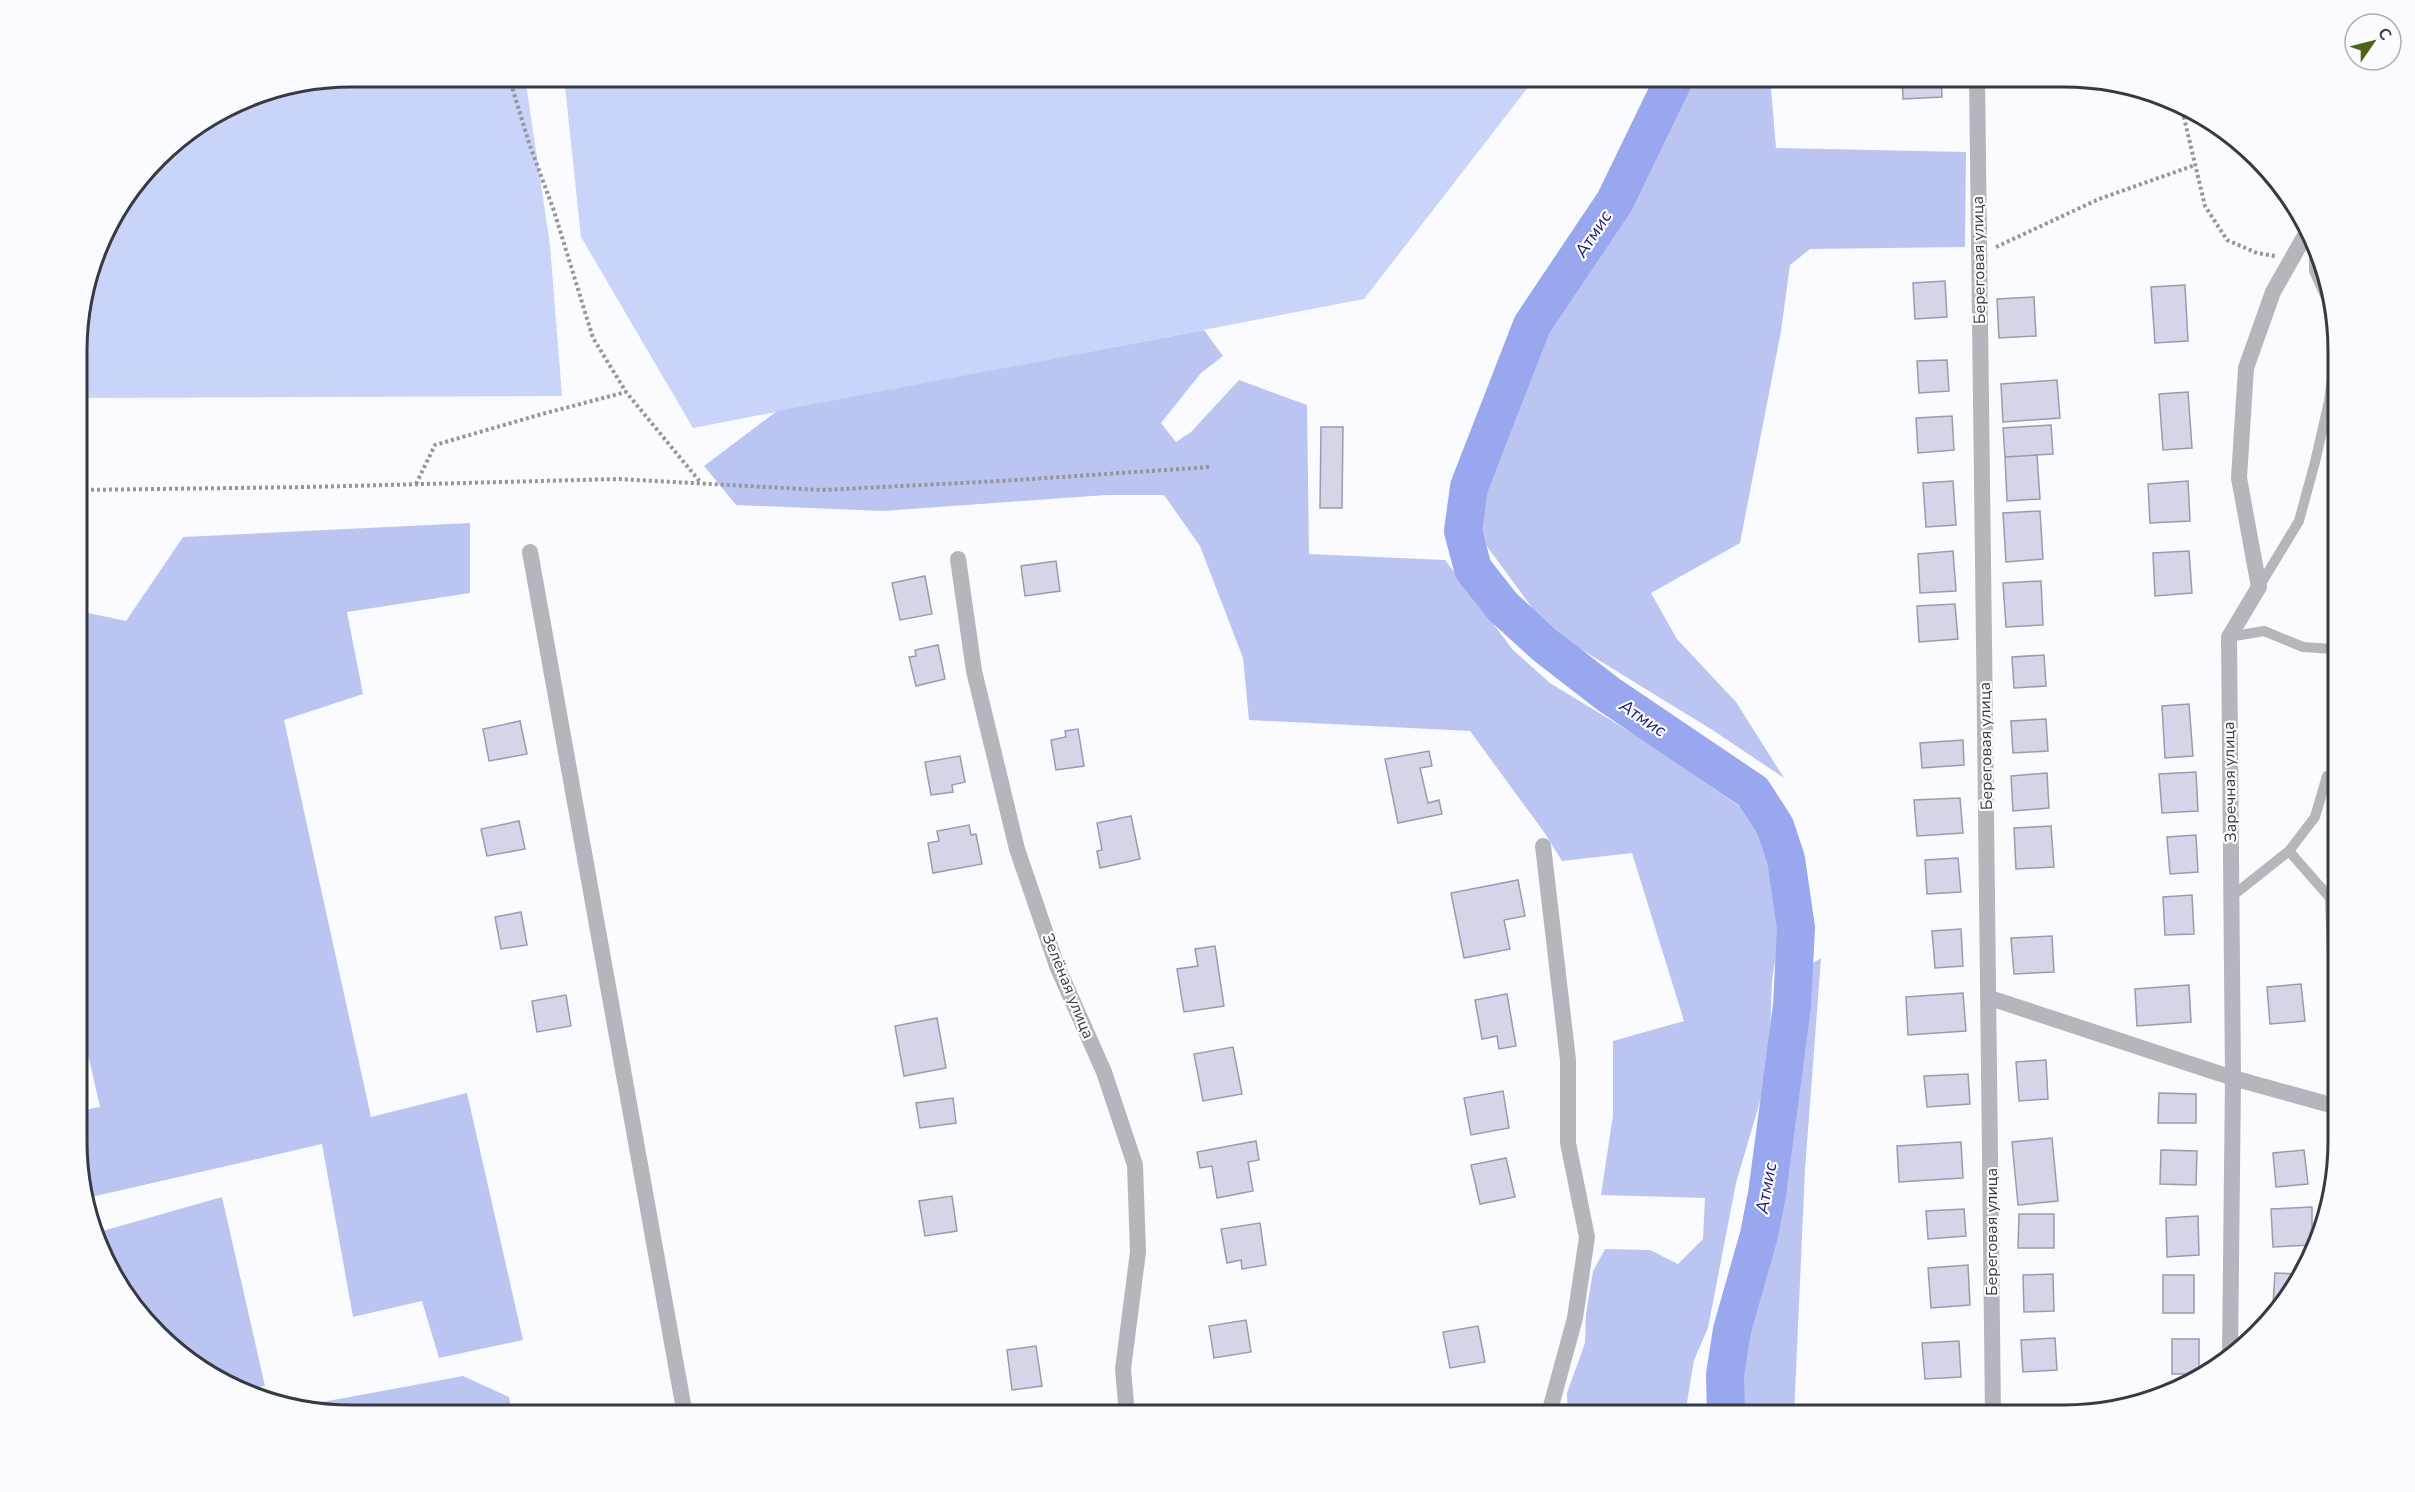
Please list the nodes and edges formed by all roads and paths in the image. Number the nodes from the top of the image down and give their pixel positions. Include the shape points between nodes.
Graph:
1 (512, 87) edge
2 (1977, 87) edge
3 (2183, 115) edge
4 (2195, 165) junction
5 (2303, 239) edge
6 (1978, 255) junction
7 (2292, 259) junction
8 (2314, 266) edge
9 (2319, 283) edge
10 (626, 392) junction
11 (2328, 405) edge
12 (1210, 467) dead end
13 (416, 484) junction
14 (701, 484) junction
15 (87, 490) edge
16 (530, 552) dead end
17 (957, 559) dead end
18 (2259, 587) junction
19 (2229, 637) junction
20 (2328, 649) edge
21 (2327, 776) dead end
22 (1543, 846) dead end
23 (2289, 851) junction
24 (2328, 896) edge
25 (2231, 897) junction
26 (1990, 998) junction
27 (2233, 1078) junction
28 (2328, 1104) edge
29 (2230, 1347) edge
30 (683, 1405) edge
31 (1126, 1405) edge
32 (1551, 1405) edge
33 (1993, 1405) edge

1 - 10 path via 592,338
2 - 6 street, Береговая улица
3 - 4 path
4 - 6 path via 2100,199
4 - 7 path via 2205,206 2227,240 2257,252
5 - 7 street
6 - 26 street, Береговая улица
7 - 18 street via 2273,291 2246,368 2239,478
8 - 9 lane
10 - 13 path via 435,445
10 - 14 path
11 - 18 lane via 2299,521
12 - 14 path via 822,490
13 - 14 path via 618,479
13 - 15 path
16 - 30 street
17 - 31 street, Зелёная улица via 974,670 1017,849 1057,966 1104,1072 1135,1165 1138,1252 1123,1369
18 - 19 street
19 - 20 lane via 2264,631 2303,647
19 - 25 street, Заречная улица
21 - 23 lane via 2315,817
22 - 32 street via 1568,1060 1568,1143 1587,1237 1575,1318
23 - 24 lane
23 - 25 lane
25 - 27 street, Заречная улица
26 - 27 street
26 - 33 street, Береговая улица
27 - 28 street
27 - 29 street, Заречная улица

